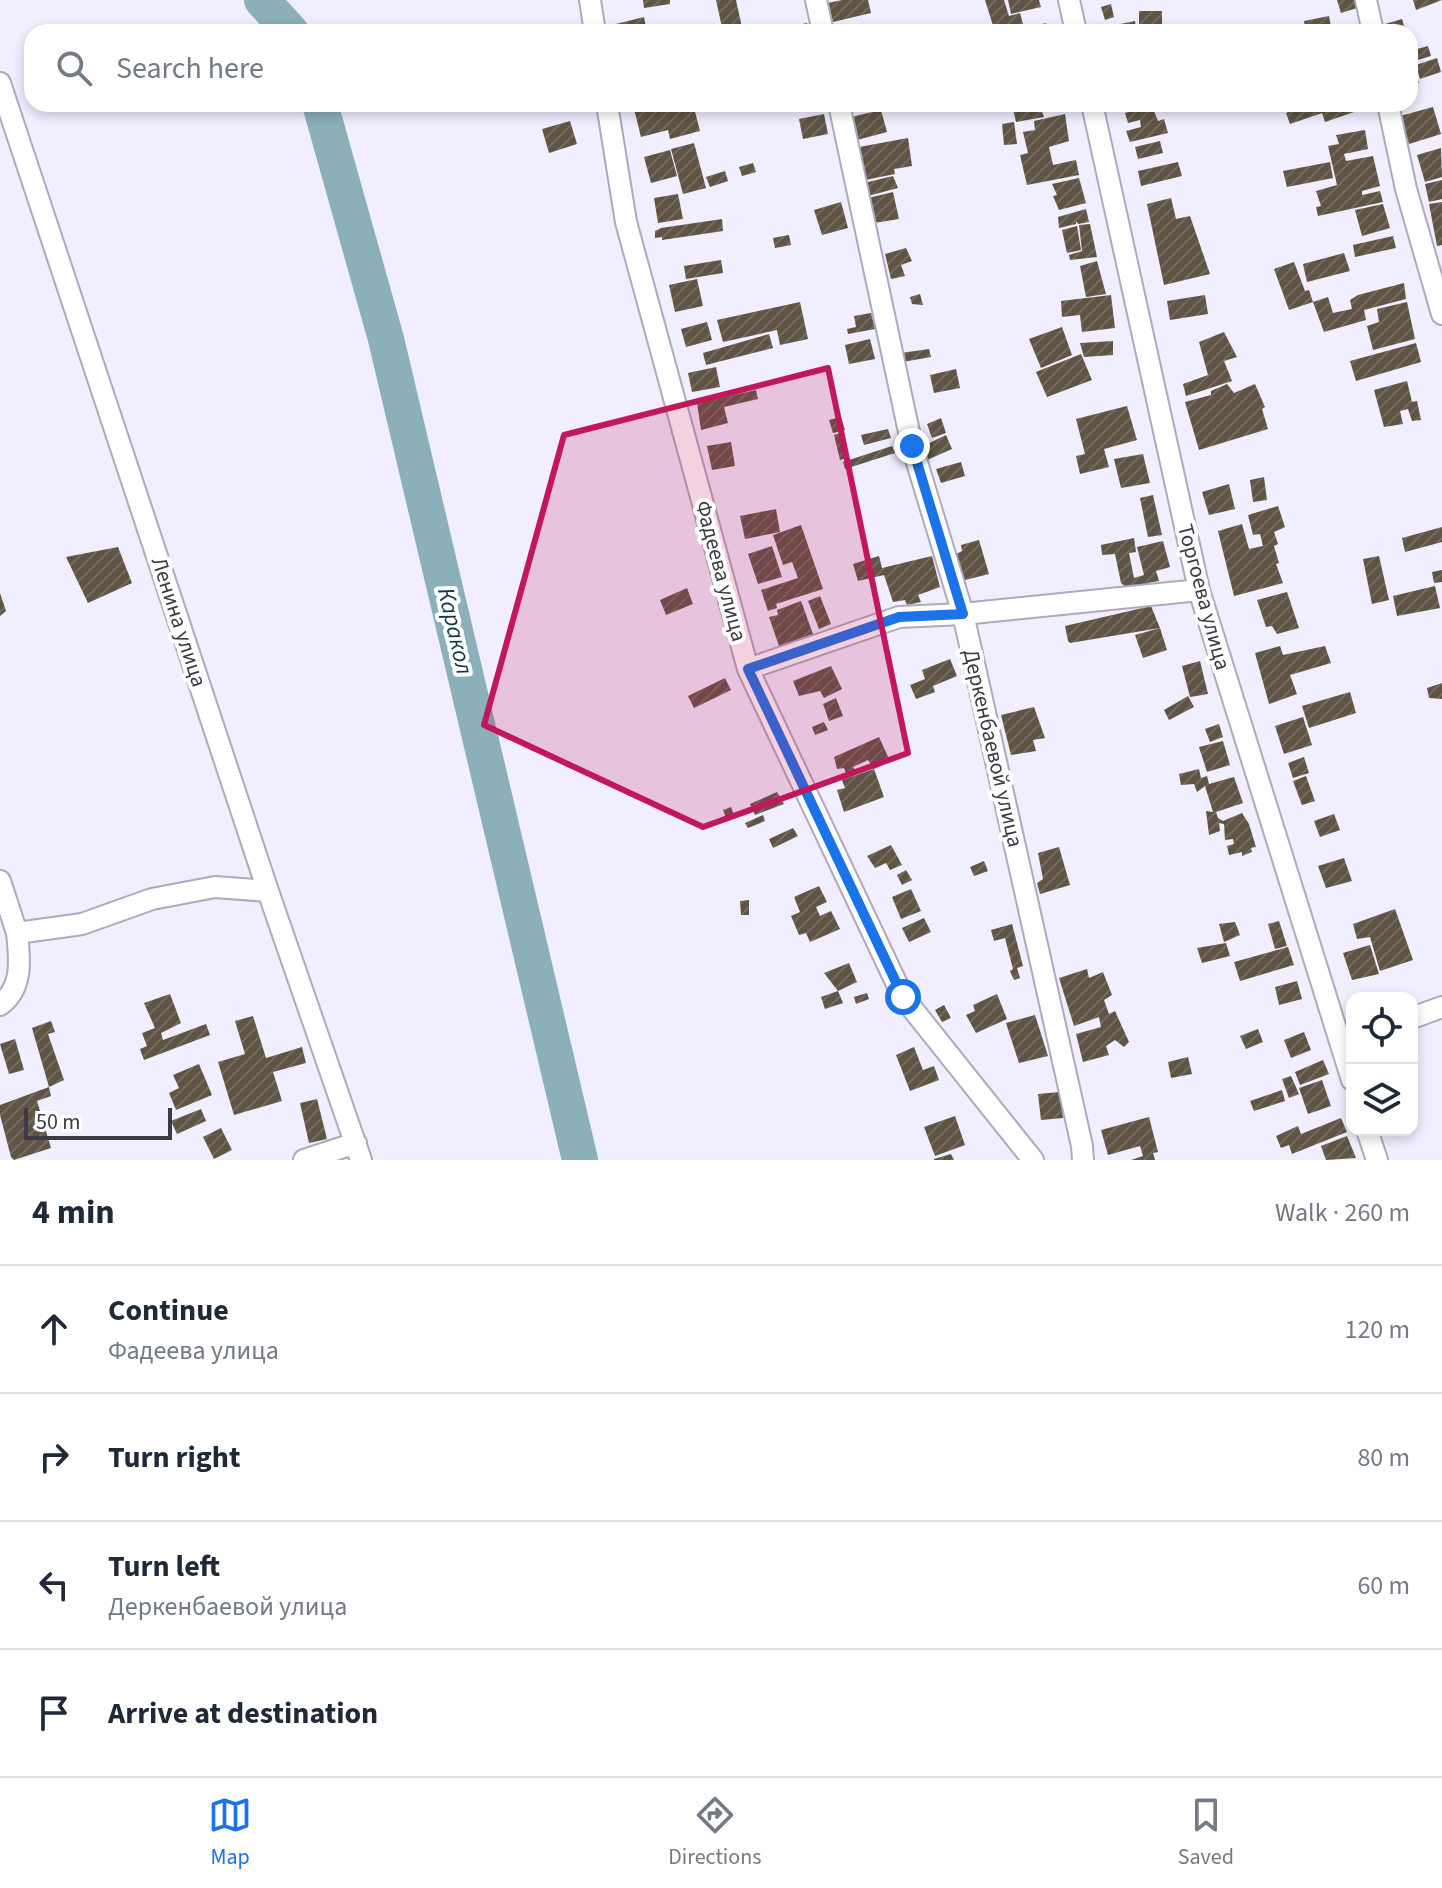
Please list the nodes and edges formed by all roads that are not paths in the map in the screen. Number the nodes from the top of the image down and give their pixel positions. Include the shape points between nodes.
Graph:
1 (590, 0) edge
2 (816, 0) edge
3 (1069, 0) edge
4 (1366, 0) edge
5 (594, 24) edge
6 (821, 24) edge
7 (1074, 24) edge
8 (1371, 24) edge
9 (0, 83) edge
10 (608, 112) edge
11 (841, 112) edge
12 (1094, 112) edge
13 (1390, 112) edge
14 (1442, 314) edge
15 (1199, 590) junction
16 (963, 614) junction
17 (748, 669) junction
18 (0, 881) edge
19 (268, 891) junction
20 (17, 933) junction
21 (0, 1005) edge
22 (1442, 1007) edge
23 (1418, 1016) edge
24 (1346, 1040) edge
25 (1369, 1136) edge
26 (358, 1152) edge
27 (304, 1160) edge
28 (1033, 1160) edge
29 (1083, 1160) edge
30 (1377, 1160) edge

1 - 5 street
2 - 6 street
3 - 7 street
4 - 8 street
9 - 19 street, Ленина улица
10 - 17 street, Фадеева улица via 626,222
11 - 16 street, Деркенбаевой улица via 912,446
12 - 15 street, Торгоева улица
13 - 14 street
15 - 16 street
15 - 24 street, Торгоева улица
16 - 17 street via 899,617
16 - 29 street, Деркенбаевой улица
17 - 28 street, Фадеева улица via 903,997
18 - 20 street
19 - 20 street via 215,887 152,899 82,924
19 - 26 street, Ленина улица
20 - 21 street via 21,963 13,996
22 - 23 street
25 - 30 street
26 - 27 street

